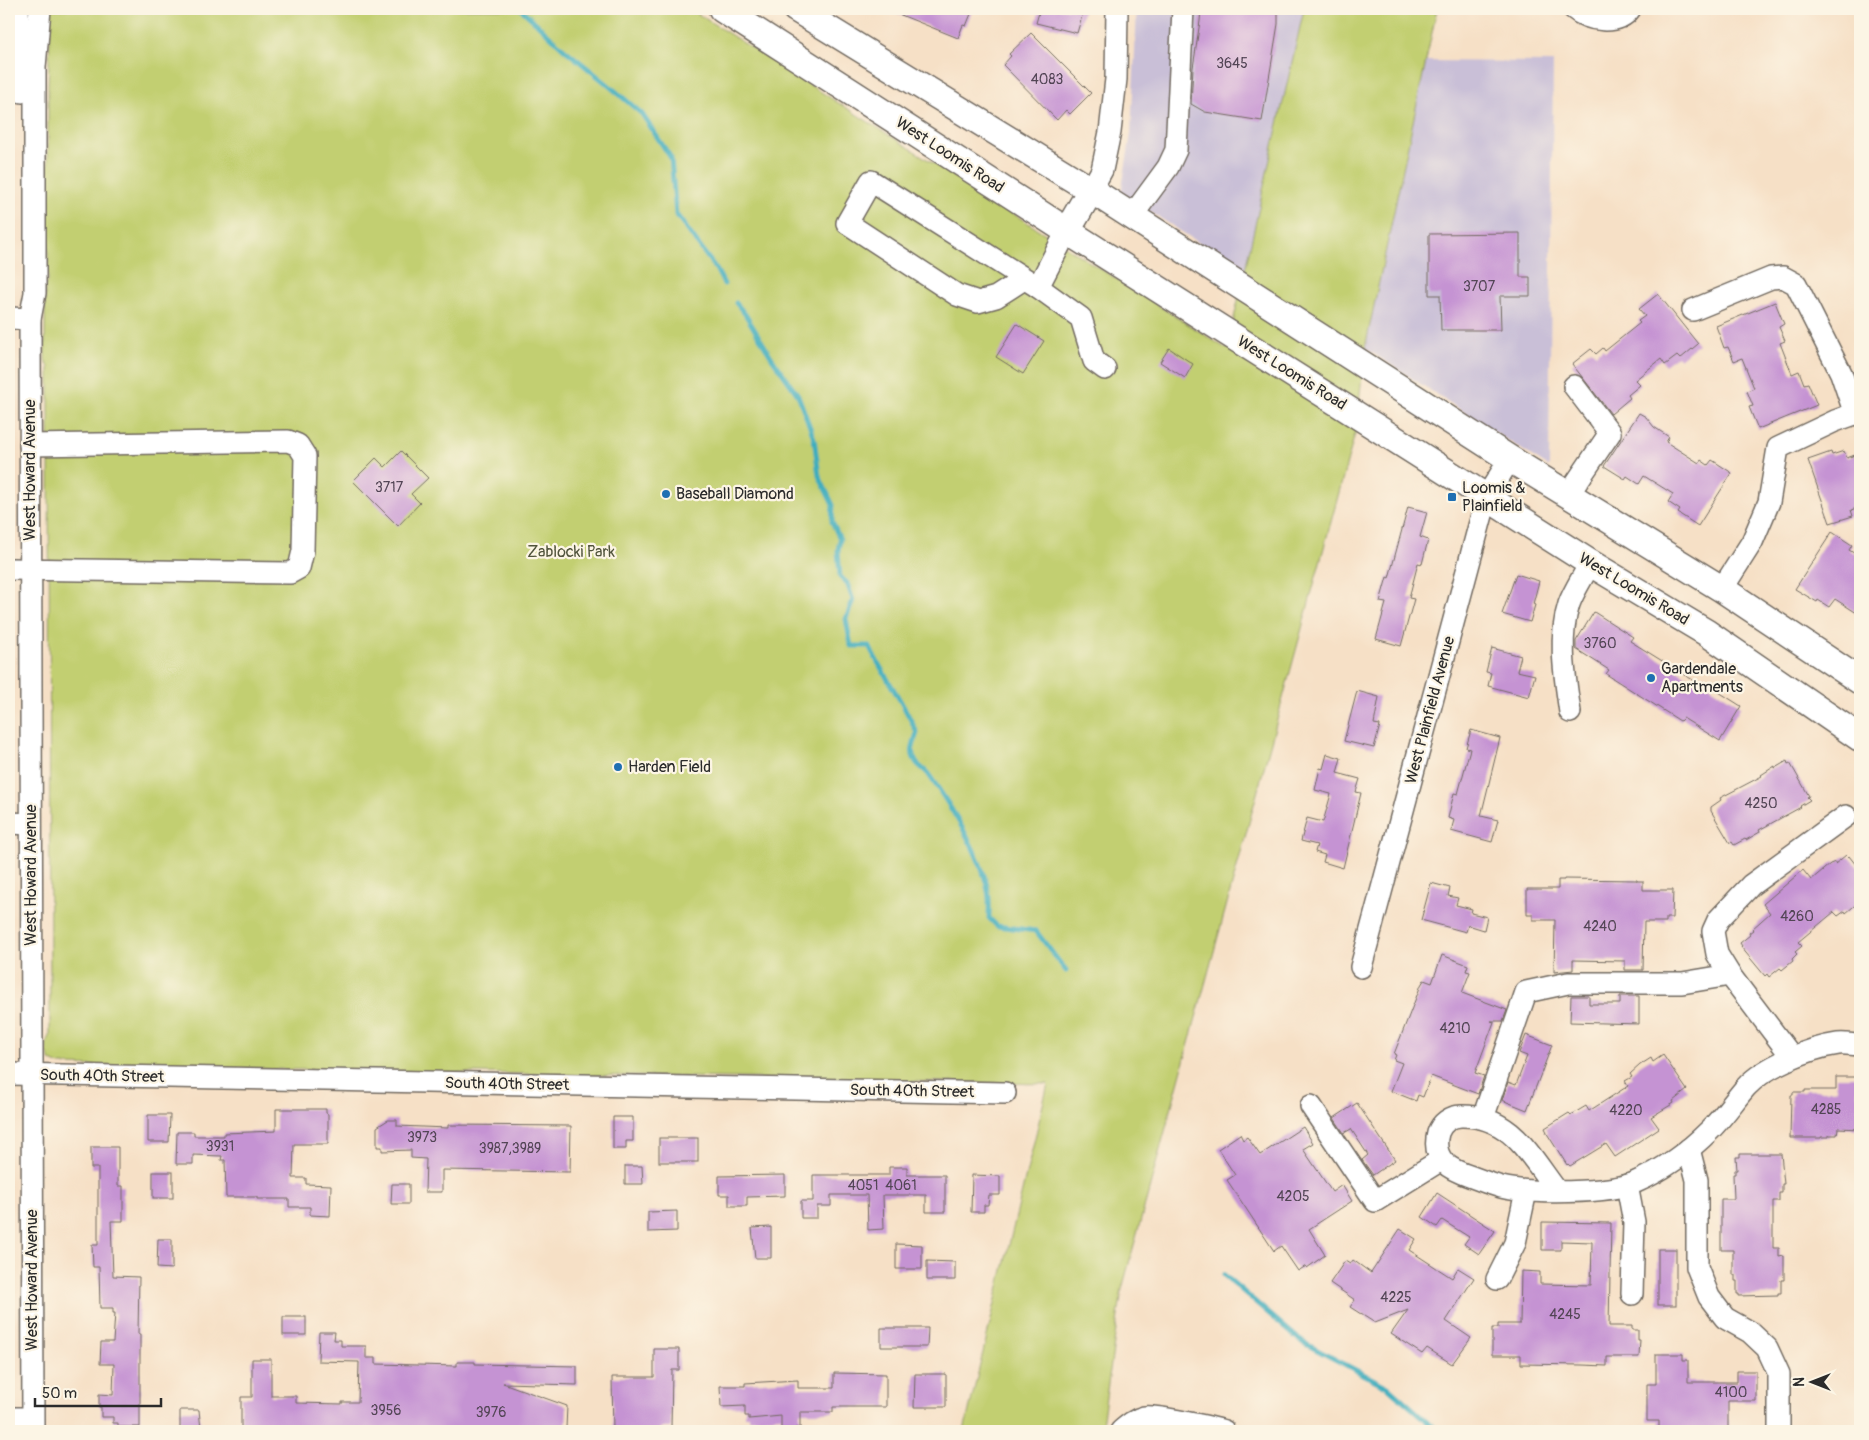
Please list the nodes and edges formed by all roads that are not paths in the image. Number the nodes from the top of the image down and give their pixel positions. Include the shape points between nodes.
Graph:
1 (18, 9) edge
2 (40, 9) edge
3 (722, 9) edge
4 (796, 9) edge
5 (1117, 9) edge
6 (1183, 9) edge
7 (1574, 9) edge
8 (1630, 9) edge
9 (22, 67) edge
10 (1091, 190) junction
11 (1132, 216) junction
12 (1067, 231) junction
13 (1031, 283) junction
14 (1693, 310) dead end
15 (9, 318) edge
16 (30, 319) junction
17 (1105, 369) dead end
18 (1574, 386) dead end
19 (1858, 413) edge
20 (30, 445) junction
21 (1510, 459) junction
22 (1568, 495) junction
23 (1487, 496) junction
24 (1590, 563) junction
25 (9, 569) edge
26 (30, 569) junction
27 (1722, 589) junction
28 (1860, 681) edge
29 (1570, 712) dead end
30 (1860, 738) edge
31 (1846, 816) dead end
32 (9, 823) edge
33 (30, 824) junction
34 (1361, 967) dead end
35 (1730, 975) junction
36 (1860, 1045) edge
37 (1792, 1057) junction
38 (9, 1074) edge
39 (32, 1075) junction
40 (1005, 1093) dead end
41 (1311, 1106) dead end
42 (1483, 1118) junction
43 (1689, 1149) junction
44 (1441, 1160) junction
45 (1626, 1185) junction
46 (1526, 1191) junction
47 (1557, 1191) junction
48 (1497, 1279) dead end
49 (1632, 1294) dead end
50 (9, 1418) edge
51 (32, 1425) edge
52 (1121, 1431) edge
53 (1224, 1431) edge
54 (1779, 1431) edge

1 - 9 street, West Howard Avenue
2 - 9 street, West Howard Avenue
3 - 12 main road, West Loomis Road
4 - 10 main road
5 - 10 street via 1116,78 1110,132 1102,170
6 - 11 street via 1176,150 1168,167
7 - 8 street via 1595,20 1620,17
9 - 16 street, West Howard Avenue via 24,293
10 - 11 main road
10 - 12 main road
11 - 21 main road
12 - 13 street
12 - 23 main road, West Loomis Road
13 - 13 street via 871,182 847,223 964,298 978,302
13 - 17 street via 1081,318 1094,361
14 - 19 street via 1772,278 1783,278 1796,284
15 - 16 street
16 - 20 street, West Howard Avenue
18 - 22 street via 1610,434
19 - 27 street via 1778,448 1770,502 1752,542
20 - 26 street, West Howard Avenue
20 - 26 street via 288,441 298,445 305,456 303,551 299,568 290,573
21 - 22 main road
21 - 23 street, West Plainfield Avenue
22 - 27 main road
23 - 24 main road, West Loomis Road
23 - 34 street, West Plainfield Avenue
24 - 29 street via 1569,604 1564,631 1564,666
24 - 30 main road, West Loomis Road via 1707,633
25 - 26 street
26 - 33 street, West Howard Avenue
27 - 28 main road
31 - 35 street via 1751,885 1718,920 1713,931 1717,954
32 - 33 street
33 - 39 street, West Howard Avenue
35 - 37 street
35 - 42 street via 1682,983 1568,983 1526,992
36 - 37 street via 1838,1044
37 - 43 street via 1762,1073 1747,1086 1710,1130
38 - 39 street, South 40th Street
39 - 40 street, South 40th Street
39 - 51 street, West Howard Avenue
41 - 44 street via 1375,1201
42 - 44 street via 1457,1116 1445,1121 1438,1132
42 - 47 street via 1504,1127 1521,1143
43 - 45 street via 1667,1165
43 - 54 street via 1697,1180 1698,1266 1709,1297 1725,1318 1750,1332 1767,1348 1779,1374
44 - 46 street via 1453,1171
45 - 47 street via 1609,1189
45 - 49 street via 1634,1222
46 - 47 street
46 - 48 street via 1515,1243
50 - 51 street
52 - 53 street via 1145,1417

